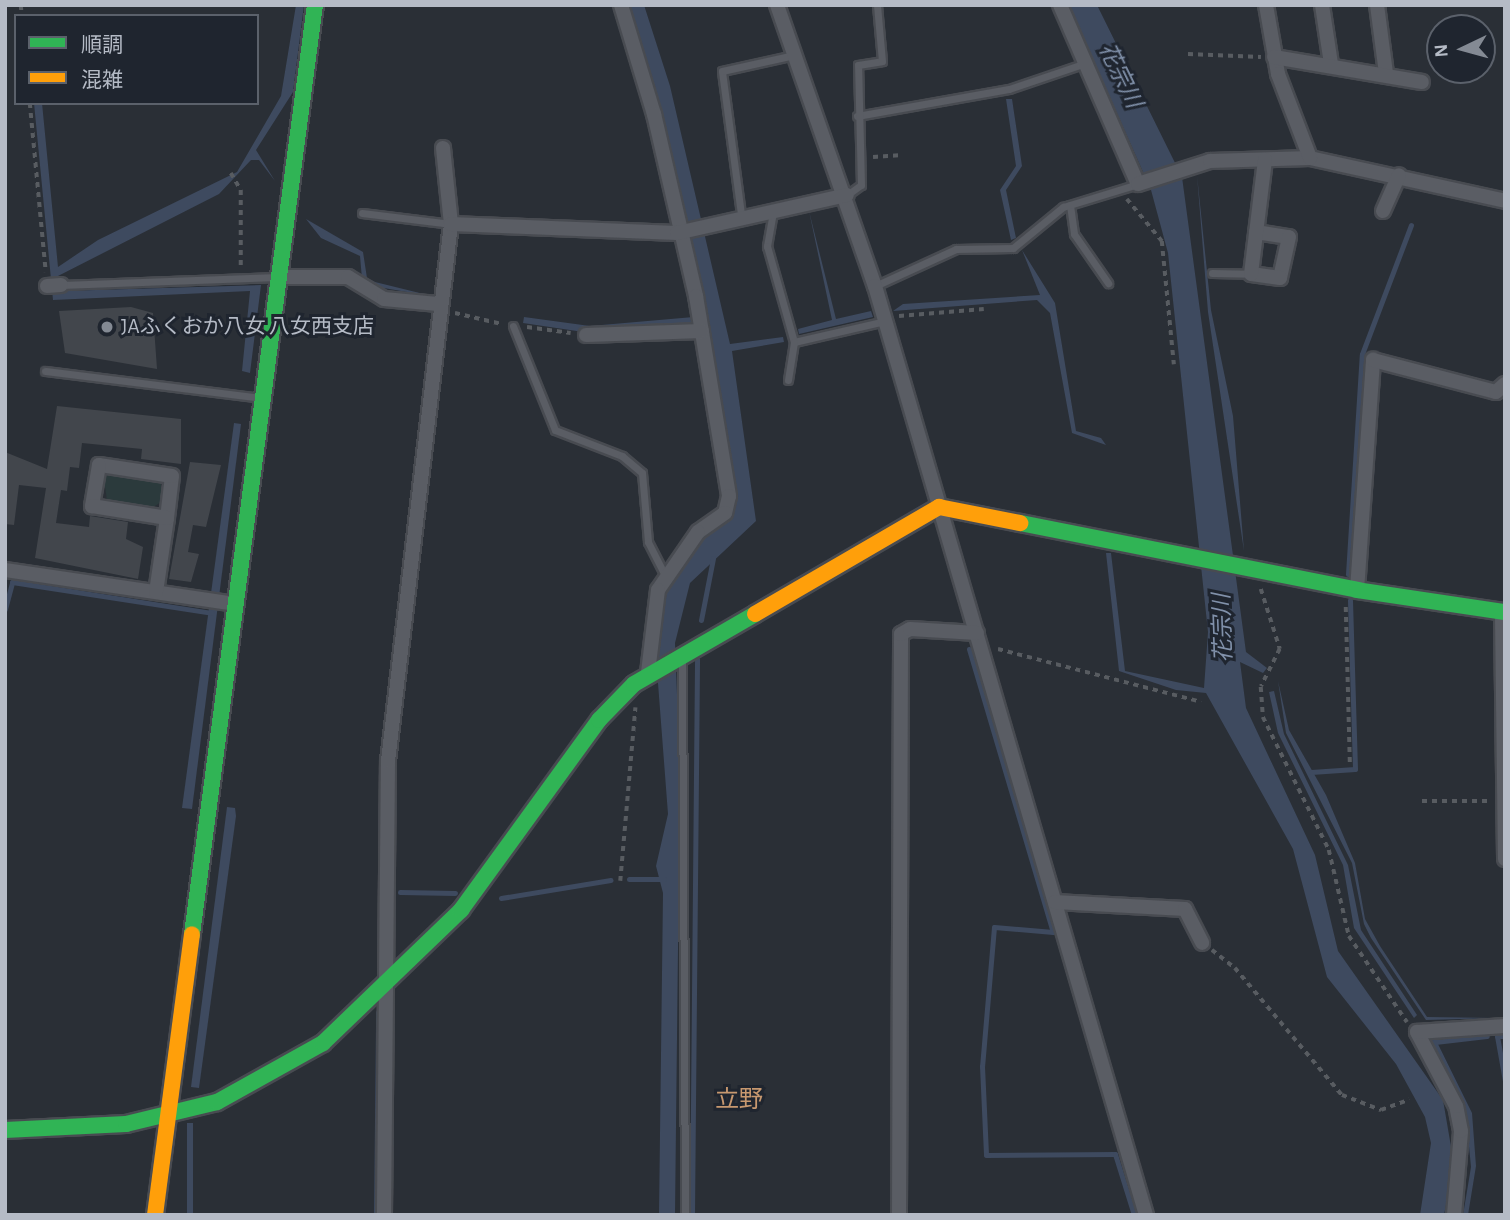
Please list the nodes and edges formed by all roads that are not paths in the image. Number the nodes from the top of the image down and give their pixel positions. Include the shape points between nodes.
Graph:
1 (315, 5) edge
2 (621, 5) edge
3 (776, 5) edge
4 (877, 5) edge
5 (1060, 5) edge
6 (1266, 5) edge
7 (1322, 5) edge
8 (1377, 5) edge
9 (794, 55) junction
10 (1274, 57) junction
11 (1087, 63) junction
12 (1331, 64) junction
13 (1386, 73) junction
14 (1422, 82) dead end
15 (857, 116) junction
16 (443, 148) dead end
17 (1310, 158) junction
18 (1265, 160) junction
19 (1399, 176) junction
20 (1138, 184) junction
21 (847, 195) junction
22 (1505, 201) edge
23 (1070, 205) junction
24 (774, 208) junction
25 (1383, 211) dead end
26 (362, 213) dead end
27 (741, 214) junction
28 (451, 224) junction
29 (1256, 232) junction
30 (677, 233) junction
31 (1212, 273) dead end
32 (1251, 274) junction
33 (278, 277) junction
34 (1108, 283) dead end
35 (54, 286) road end
36 (875, 286) junction
37 (438, 304) junction
38 (885, 321) junction
39 (513, 326) dead end
40 (702, 331) junction
41 (586, 335) dead end
42 (794, 342) junction
43 (44, 370) dead end
44 (788, 380) dead end
45 (1505, 384) edge
46 (262, 398) junction
47 (939, 507) junction
48 (166, 517) junction
49 (5, 570) edge
50 (665, 576) junction
51 (1351, 589) junction
52 (156, 592) junction
53 (234, 604) junction
54 (1504, 612) edge
55 (977, 633) junction
56 (682, 652) junction
57 (648, 673) junction
58 (1504, 797) edge
59 (1505, 859) edge
60 (1055, 902) junction
61 (1202, 943) road end
62 (386, 988) junction
63 (1505, 1026) edge
64 (167, 1115) junction
65 (5, 1130) edge
66 (155, 1215) edge
67 (384, 1215) edge
68 (685, 1215) edge
69 (899, 1215) edge
70 (1146, 1215) edge
71 (1454, 1215) edge

1 - 33 street
2 - 30 street via 654,114
3 - 9 street
4 - 15 lane via 882,61 858,65
5 - 11 street
6 - 10 street
7 - 12 street
8 - 13 street
9 - 21 street
9 - 27 lane via 722,71
10 - 12 street
10 - 17 street
11 - 15 lane via 1009,89
11 - 20 street
12 - 13 street
13 - 14 street
15 - 21 lane via 863,158 861,185
16 - 28 street
17 - 18 street
17 - 19 street
18 - 20 street via 1210,161
18 - 29 street
19 - 22 street
19 - 25 street
20 - 23 lane
21 - 24 street
21 - 36 street
23 - 34 lane via 1074,234
23 - 36 lane via 1013,248 956,249
24 - 27 street
24 - 42 lane via 767,246
26 - 28 lane
27 - 30 street
28 - 30 street
28 - 37 street via 448,284
29 - 32 street
29 - 32 street via 1289,237 1280,278
30 - 40 street
31 - 32 lane
33 - 35 lane
33 - 37 street via 348,276 384,299
33 - 46 street
36 - 38 street
37 - 62 street via 388,761
38 - 42 lane
38 - 47 street
39 - 50 lane via 555,430 615,453 642,472 648,542
40 - 41 street
40 - 50 street via 729,496 725,513 698,532
42 - 44 lane
43 - 46 lane
45 - 51 street via 1496,392 1373,360
46 - 53 street
47 - 51 street via 1261,567
47 - 55 street
47 - 56 street
48 - 48 street via 172,476 99,465 92,506
48 - 52 street
49 - 52 street
50 - 57 street via 651,624
51 - 54 street
52 - 53 street
53 - 64 street
54 - 58 street
55 - 60 street
55 - 69 street via 910,629 901,634
56 - 57 street
56 - 68 lane
57 - 62 street via 599,720 461,910
58 - 59 street
60 - 61 street via 1185,909
60 - 70 street
62 - 64 street via 323,1043 267,1078
62 - 67 street
63 - 71 street via 1430,1027 1418,1039 1456,1106 1461,1168
64 - 65 street via 126,1124
64 - 66 street

